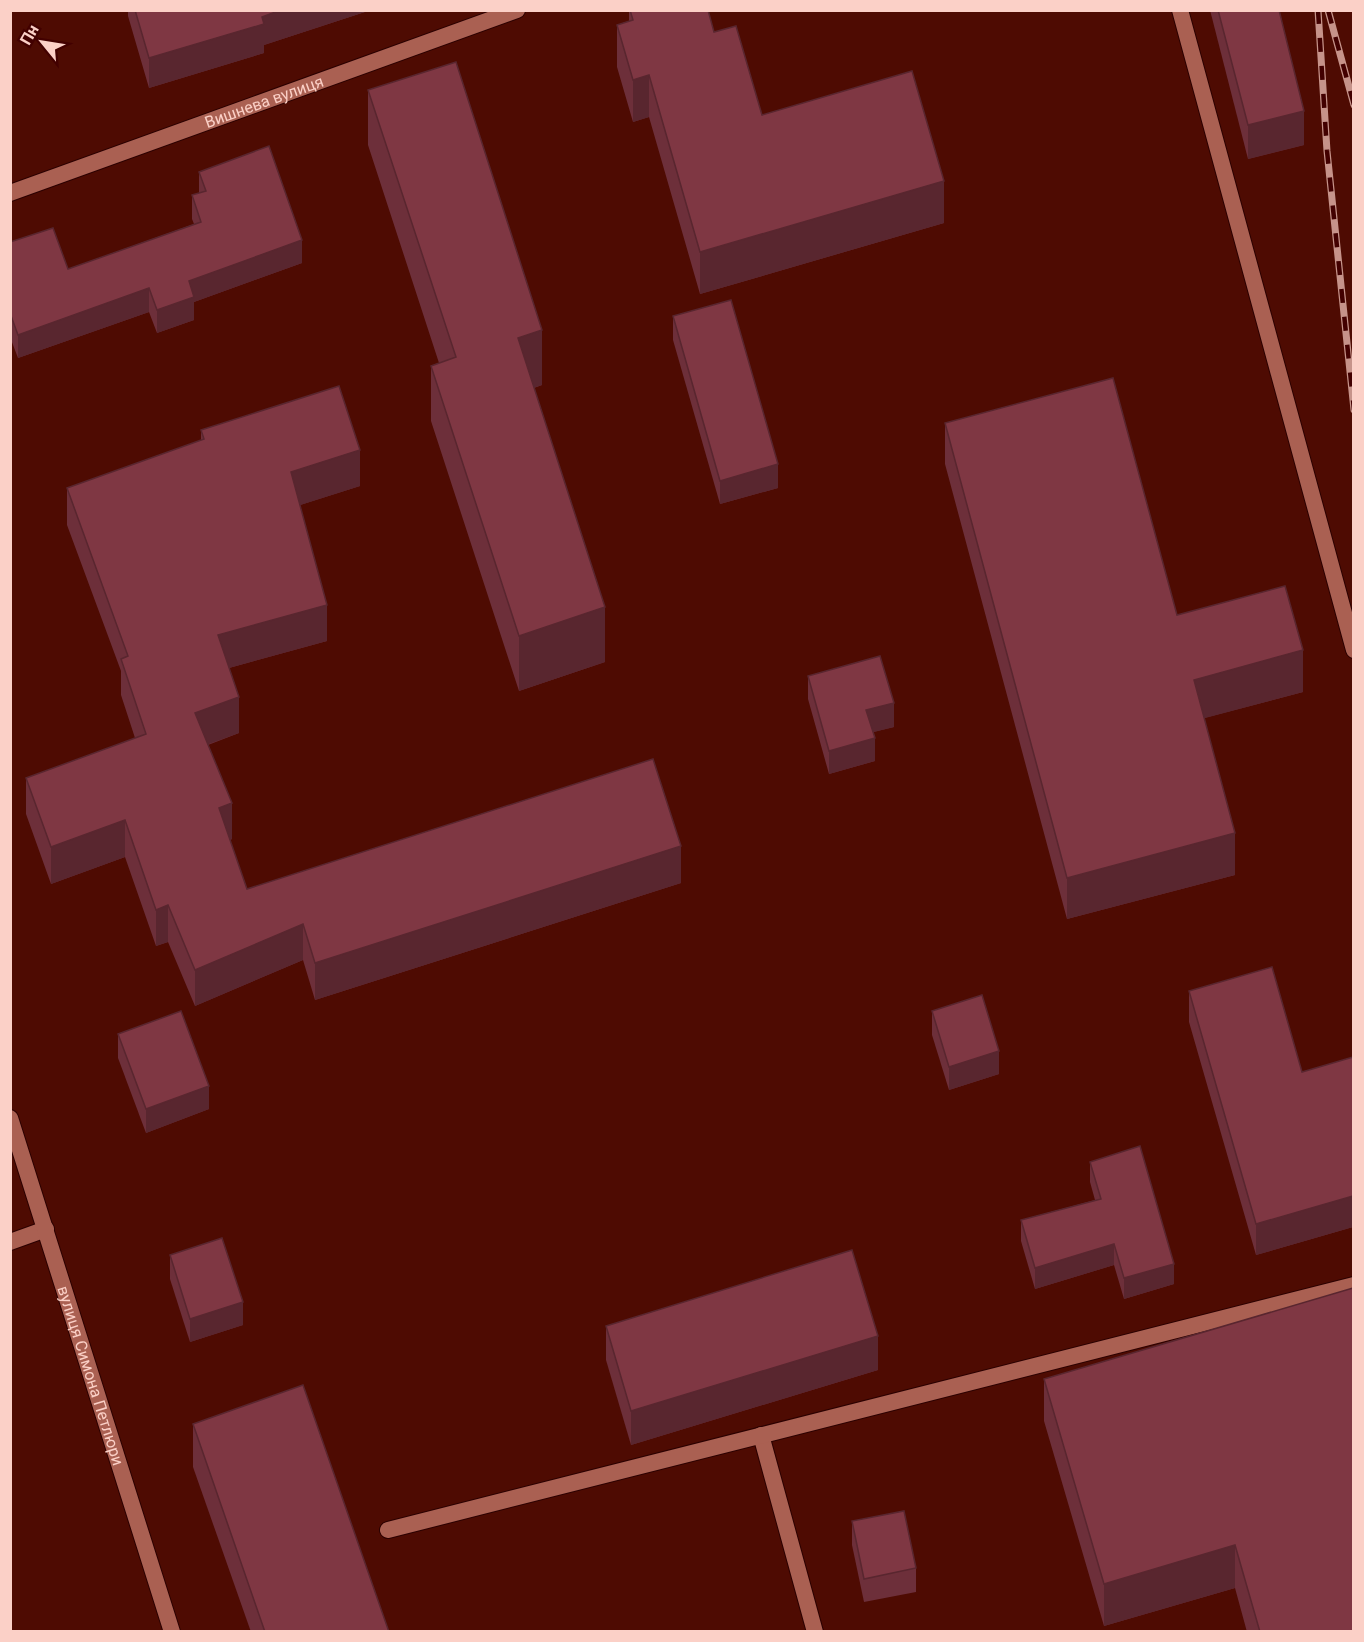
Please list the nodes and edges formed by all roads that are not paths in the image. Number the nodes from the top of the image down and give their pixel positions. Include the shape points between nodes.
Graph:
1 (517, 10) edge
2 (1180, 10) edge
3 (10, 193) edge
4 (1353, 650) edge
5 (10, 1118) edge
6 (46, 1229) junction
7 (10, 1242) edge
8 (1353, 1285) edge
9 (761, 1435) junction
10 (388, 1530) dead end
11 (172, 1632) edge
12 (815, 1632) edge

1 - 3 street, Вишнева вулиця
2 - 4 street
5 - 6 street, вулиця Симона Петлюри
6 - 7 street
6 - 11 street, вулиця Симона Петлюри
8 - 9 street
9 - 10 street
9 - 12 street

